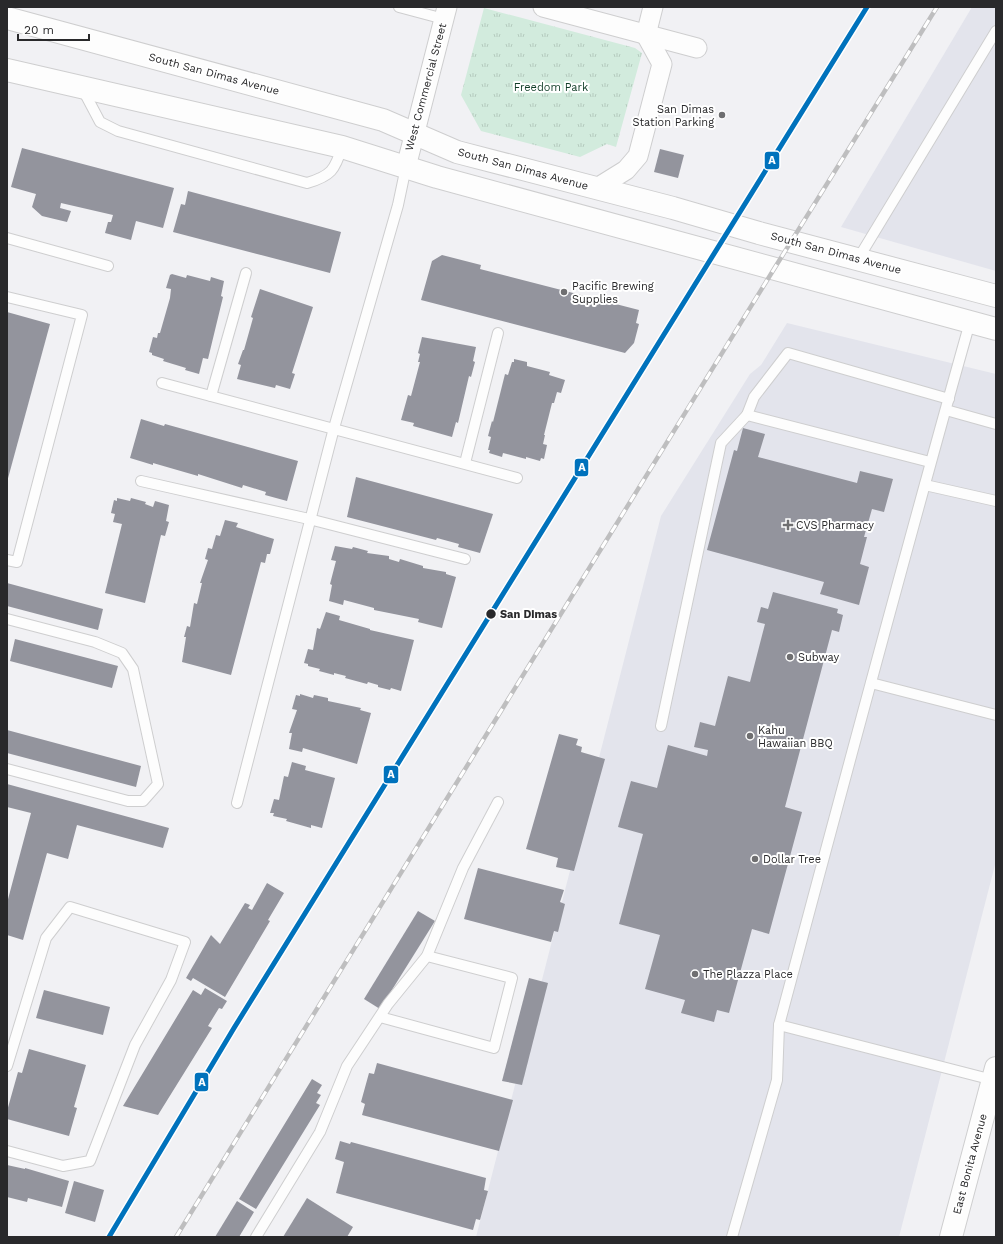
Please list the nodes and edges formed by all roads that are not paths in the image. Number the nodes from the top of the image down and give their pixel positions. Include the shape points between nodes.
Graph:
1 (399, 7) edge
2 (542, 7) edge
3 (654, 7) edge
4 (446, 13) edge
5 (7, 18) edge
6 (996, 31) edge
7 (646, 35) junction
8 (696, 48) dead end
9 (8, 74) edge
10 (82, 88) junction
11 (413, 134) junction
12 (342, 147) junction
13 (406, 167) junction
14 (597, 188) junction
15 (7, 238) edge
16 (858, 258) junction
17 (108, 266) dead end
18 (246, 273) dead end
19 (996, 296) edge
20 (7, 297) edge
21 (970, 322) junction
22 (996, 329) edge
23 (498, 333) dead end
24 (162, 383) dead end
25 (211, 396) junction
26 (949, 399) junction
27 (946, 410) junction
28 (747, 415) junction
29 (996, 424) edge
30 (334, 428) junction
31 (930, 462) junction
32 (465, 464) junction
33 (518, 478) dead end
34 (140, 481) dead end
35 (925, 485) junction
36 (996, 501) edge
37 (310, 519) junction
38 (464, 559) dead end
39 (7, 560) edge
40 (7, 619) edge
41 (871, 683) junction
42 (996, 715) edge
43 (661, 726) dead end
44 (7, 769) edge
45 (498, 802) dead end
46 (237, 803) dead end
47 (427, 956) junction
48 (380, 1017) junction
49 (779, 1025) junction
50 (7, 1066) edge
51 (995, 1076) edge
52 (7, 1151) edge
53 (256, 1237) edge
54 (732, 1237) edge
55 (951, 1237) edge

1 - 4 lane
2 - 7 street
3 - 7 street
4 - 11 street, West Commercial Street
5 - 11 street, South San Dimas Avenue via 383,120
6 - 16 lane
7 - 8 street
7 - 14 street via 662,64 638,156 626,170
9 - 10 street
10 - 12 street
10 - 12 lane via 100,122 118,131 307,183 324,178 336,164
11 - 13 street, West Commercial Street
11 - 14 street, South San Dimas Avenue via 457,152
12 - 13 street
13 - 21 street
13 - 30 lane via 398,205
14 - 16 street, South San Dimas Avenue
15 - 17 lane
16 - 19 street, South San Dimas Avenue
18 - 25 lane
20 - 39 lane via 82,315 17,562
21 - 22 street
21 - 26 lane
23 - 32 lane
24 - 25 lane
25 - 30 lane
26 - 27 lane
26 - 28 lane via 788,353 754,397
27 - 29 lane
27 - 31 lane
28 - 31 lane
28 - 43 lane via 721,443
30 - 32 lane
30 - 37 lane
31 - 35 lane
32 - 33 lane
34 - 37 lane
35 - 36 lane
35 - 41 lane
37 - 38 lane
37 - 46 lane
40 - 44 lane via 95,642 122,653 133,669 158,784 143,801 128,801
41 - 42 lane
41 - 49 lane
45 - 47 lane via 463,868
47 - 48 lane
47 - 48 lane via 512,978 494,1048
48 - 53 lane via 347,1066 320,1132
49 - 51 lane
49 - 54 lane via 776,1080
50 - 52 lane via 46,938 70,906 185,942 171,980 135,1045 90,1161 63,1166
51 - 55 street, East Bonita Avenue

